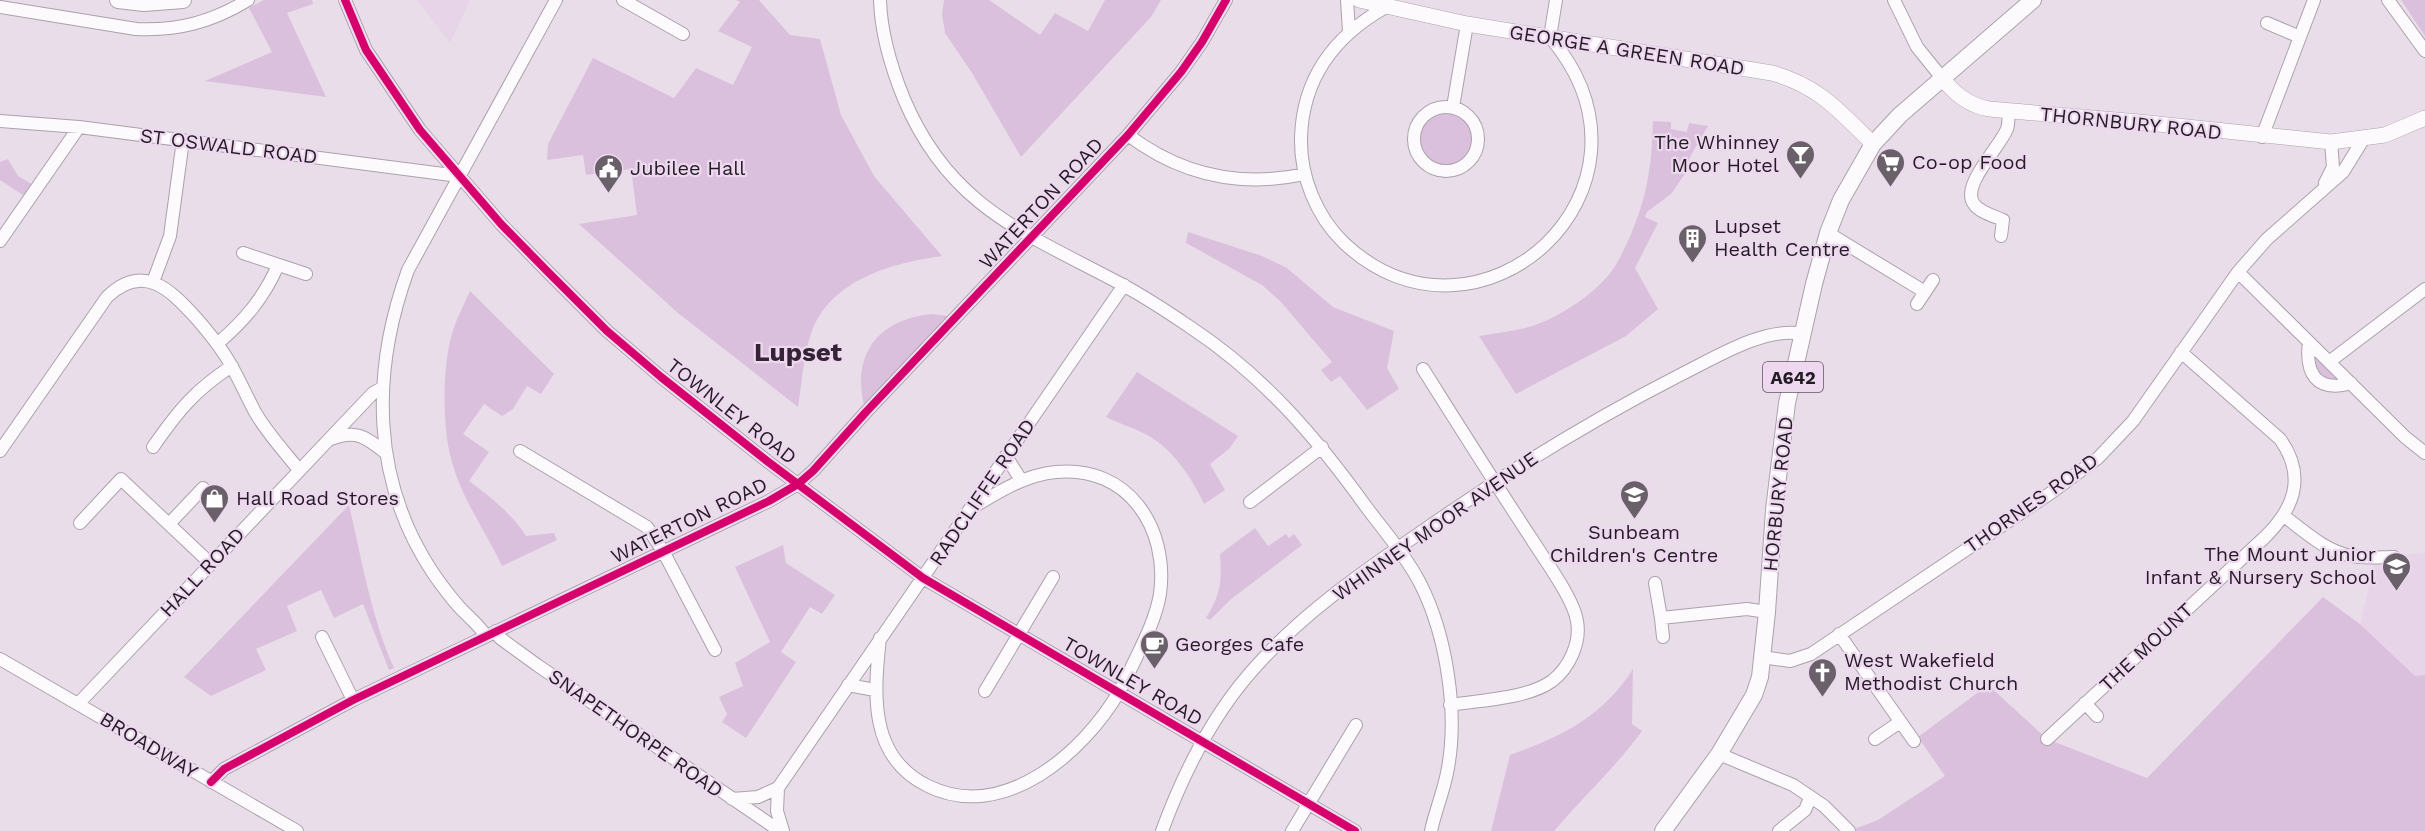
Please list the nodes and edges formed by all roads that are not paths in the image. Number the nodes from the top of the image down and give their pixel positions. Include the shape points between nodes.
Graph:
1 (118, 0) edge
2 (183, 0) edge
3 (248, 0) edge
4 (345, 0) edge
5 (556, 0) edge
6 (622, 0) edge
7 (880, 0) edge
8 (1226, 0) edge
9 (1347, 0) edge
10 (1359, 0) edge
11 (1556, 0) edge
12 (1894, 0) edge
13 (2033, 0) edge
14 (2314, 0) edge
15 (2388, 0) edge
16 (0, 7) edge
17 (1386, 7) junction
18 (2267, 23) dead end
19 (1467, 24) junction
20 (1349, 32) junction
21 (682, 34) dead end
22 (1550, 37) junction
23 (2300, 37) junction
24 (2425, 51) edge
25 (1942, 78) junction
26 (1453, 107) junction
27 (2009, 111) junction
28 (2425, 118) edge
29 (0, 121) edge
30 (79, 127) junction
31 (1128, 135) junction
32 (2262, 137) junction
33 (2364, 138) junction
34 (183, 140) junction
35 (2331, 142) junction
36 (1873, 144) junction
37 (1305, 174) junction
38 (459, 176) junction
39 (2317, 193) junction
40 (1828, 233) junction
41 (2001, 236) dead end
42 (1032, 238) junction
43 (0, 242) edge
44 (243, 253) dead end
45 (278, 265) junction
46 (2238, 272) junction
47 (306, 274) dead end
48 (1933, 280) dead end
49 (153, 282) junction
50 (1124, 285) junction
51 (2425, 289) edge
52 (1925, 292) junction
53 (1917, 304) dead end
54 (1802, 334) junction
55 (2309, 342) junction
56 (217, 344) junction
57 (2181, 352) junction
58 (2329, 362) junction
59 (232, 366) junction
60 (1423, 369) dead end
61 (2350, 383) junction
62 (382, 388) junction
63 (327, 440) junction
64 (153, 447) dead end
65 (1322, 447) junction
66 (0, 451) edge
67 (520, 451) dead end
68 (386, 453) junction
69 (2425, 453) edge
70 (1006, 456) junction
71 (299, 470) junction
72 (1021, 480) junction
73 (1494, 482) junction
74 (798, 484) junction
75 (199, 496) dead end
76 (1250, 502) dead end
77 (970, 509) junction
78 (2284, 516) junction
79 (80, 523) dead end
80 (169, 524) junction
81 (1398, 548) junction
82 (663, 551) junction
83 (2394, 557) dead end
84 (210, 563) junction
85 (1053, 577) dead end
86 (923, 578) junction
87 (1655, 583) dead end
88 (1767, 612) junction
89 (1661, 618) junction
90 (491, 633) junction
91 (1019, 634) junction
92 (1839, 634) junction
93 (322, 637) dead end
94 (1663, 637) dead end
95 (880, 638) junction
96 (715, 650) dead end
97 (1762, 657) junction
98 (0, 659) edge
99 (848, 685) junction
100 (875, 690) junction
101 (985, 691) dead end
102 (1119, 692) junction
103 (352, 700) junction
104 (2085, 703) junction
105 (78, 704) junction
106 (1450, 705) junction
107 (2097, 716) dead end
108 (1900, 722) junction
109 (1356, 725) dead end
110 (1875, 739) dead end
111 (2047, 739) dead end
112 (1204, 741) junction
113 (1914, 741) dead end
114 (1719, 754) junction
115 (211, 782) junction
116 (778, 788) junction
117 (1810, 798) junction
118 (732, 799) junction
119 (1309, 804) junction
120 (297, 831) edge
121 (781, 831) edge
122 (1162, 831) edge
123 (1292, 831) edge
124 (1355, 831) edge
125 (1431, 831) edge
126 (1664, 831) edge
127 (1779, 831) edge
128 (1849, 831) edge

1 - 2 highway
3 - 16 street via 213,19 155,30
4 - 38 street, TOWNLEY ROAD via 377,69
5 - 38 street, SNAPETHORPE ROAD
6 - 21 street
7 - 42 street via 890,62 910,111 930,146 958,184 998,218
8 - 31 street, WATERTON ROAD via 1181,72
9 - 20 street
10 - 17 main road, GEORGE A GREEN ROAD
11 - 22 street
12 - 25 street via 1917,47
13 - 25 highway, HORBURY ROAD / A642
14 - 23 street
15 - 24 street
17 - 19 main road, GEORGE A GREEN ROAD
17 - 20 street
18 - 23 street
19 - 22 main road, GEORGE A GREEN ROAD
19 - 26 street
20 - 37 street via 1331,51 1307,97 1301,149
22 - 36 main road, GEORGE A GREEN ROAD via 1792,78 1815,90
22 - 37 street via 1575,71 1583,90 1592,136 1590,160 1585,183 1564,225 1549,242 1510,270 1454,284 1418,282 1374,266 1338,236 1324,218
23 - 32 street
25 - 27 main road, THORNBURY ROAD via 1968,102
25 - 36 highway, HORBURY ROAD / A642
26 - 26 street via 1427,112 1413,135 1421,160 1432,168 1458,169 1470,161 1476,150 1478,136 1474,123 1466,113
27 - 32 main road, THORNBURY ROAD
27 - 41 street via 2007,128 1975,179 1970,196 1978,209 2003,220
28 - 33 main road via 2385,135
29 - 30 street, ST OSWALD ROAD
30 - 34 street, ST OSWALD ROAD
30 - 43 street
31 - 37 street via 1176,164 1212,176 1249,180
31 - 42 street, WATERTON ROAD
32 - 35 main road, THORNBURY ROAD
33 - 35 main road
33 - 39 street, THORNES ROAD via 2343,172
34 - 38 street, ST OSWALD ROAD
34 - 49 street via 170,236
35 - 39 street, THORNES ROAD via 2333,167
36 - 40 highway, HORBURY ROAD / A642 via 1841,200
38 - 62 street, SNAPETHORPE ROAD via 408,270 394,307
38 - 74 street, TOWNLEY ROAD via 607,331
39 - 46 street, THORNES ROAD via 2267,238
40 - 52 street
40 - 54 highway, HORBURY ROAD / A642
42 - 50 street
42 - 74 street, WATERTON ROAD
44 - 45 street
45 - 47 street
45 - 56 street via 252,312
46 - 55 street
46 - 57 street, THORNES ROAD
48 - 52 street
49 - 56 street via 172,293
49 - 66 street via 124,284 107,297
50 - 65 street via 1191,327 1243,367 1276,396
50 - 70 street, RADCLIFFE ROAD
51 - 58 street
52 - 53 street
54 - 73 street, WHINNEY MOOR AVENUE via 1770,335 1728,351 1640,396
54 - 88 highway, HORBURY ROAD / A642 via 1787,403
55 - 58 street
55 - 61 street via 2307,363 2314,378 2328,385
56 - 59 street
57 - 78 street, THE MOUNT via 2262,421 2287,448 2295,481
57 - 92 street, THORNES ROAD via 2133,421 2098,458
58 - 61 street
59 - 64 street via 182,406
59 - 71 street via 265,428
60 - 73 street
61 - 69 street
62 - 63 street, HALL ROAD
62 - 68 street, SNAPETHORPE ROAD
63 - 68 street via 345,433 359,436
63 - 71 street, HALL ROAD
65 - 76 street
65 - 81 street
67 - 82 street via 647,527
68 - 90 street, SNAPETHORPE ROAD via 395,492 418,548 448,593 481,628
70 - 72 street
70 - 77 street, RADCLIFFE ROAD
71 - 84 street, HALL ROAD
72 - 77 street
72 - 102 street via 1056,472 1105,479 1133,499 1154,531 1161,570 1160,594 1148,633
73 - 81 street, WHINNEY MOOR AVENUE
73 - 106 street via 1572,605 1577,638 1572,657 1562,671 1542,687
74 - 82 street, WATERTON ROAD
74 - 86 street, TOWNLEY ROAD
75 - 80 street
77 - 86 street, RADCLIFFE ROAD
78 - 83 street via 2339,552
78 - 104 street, THE MOUNT
79 - 80 street via 121,478
80 - 84 street
81 - 106 street via 1431,609 1444,654
81 - 112 street, WHINNEY MOOR AVENUE via 1287,634 1236,690
82 - 90 street, WATERTON ROAD
82 - 96 street
84 - 105 street, HALL ROAD
85 - 91 street
86 - 91 street, TOWNLEY ROAD
86 - 95 street, RADCLIFFE ROAD
87 - 89 street
88 - 89 street via 1747,609
88 - 97 highway, HORBURY ROAD / A642
89 - 94 street
90 - 103 street, WATERTON ROAD
90 - 118 street, SNAPETHORPE ROAD
91 - 101 street
91 - 102 street, TOWNLEY ROAD
92 - 97 street, THORNES ROAD via 1801,659 1780,661
92 - 108 street
93 - 103 street
95 - 99 street, RADCLIFFE ROAD
95 - 100 street
97 - 114 highway, HORBURY ROAD / A642 via 1754,695
98 - 105 street, BROADWAY
99 - 100 street
99 - 116 street, RADCLIFFE ROAD
100 - 102 street via 878,721 901,768 932,789 963,798 985,797 1040,775 1084,738
102 - 112 street, TOWNLEY ROAD
103 - 115 street, WATERTON ROAD via 224,769
104 - 107 street, THE MOUNT
104 - 111 street, THE MOUNT
105 - 115 street, BROADWAY
106 - 125 street via 1447,772
108 - 110 street
108 - 113 street
109 - 119 street
112 - 119 street, TOWNLEY ROAD
112 - 122 street, WHINNEY MOOR AVENUE
114 - 117 street via 1793,785
114 - 126 highway, HORBURY ROAD / A642
115 - 120 street, BROADWAY
116 - 118 street via 758,797
116 - 121 street
117 - 127 street via 1805,810
117 - 128 street
118 - 121 street, SNAPETHORPE ROAD
119 - 123 street
119 - 124 street, TOWNLEY ROAD

